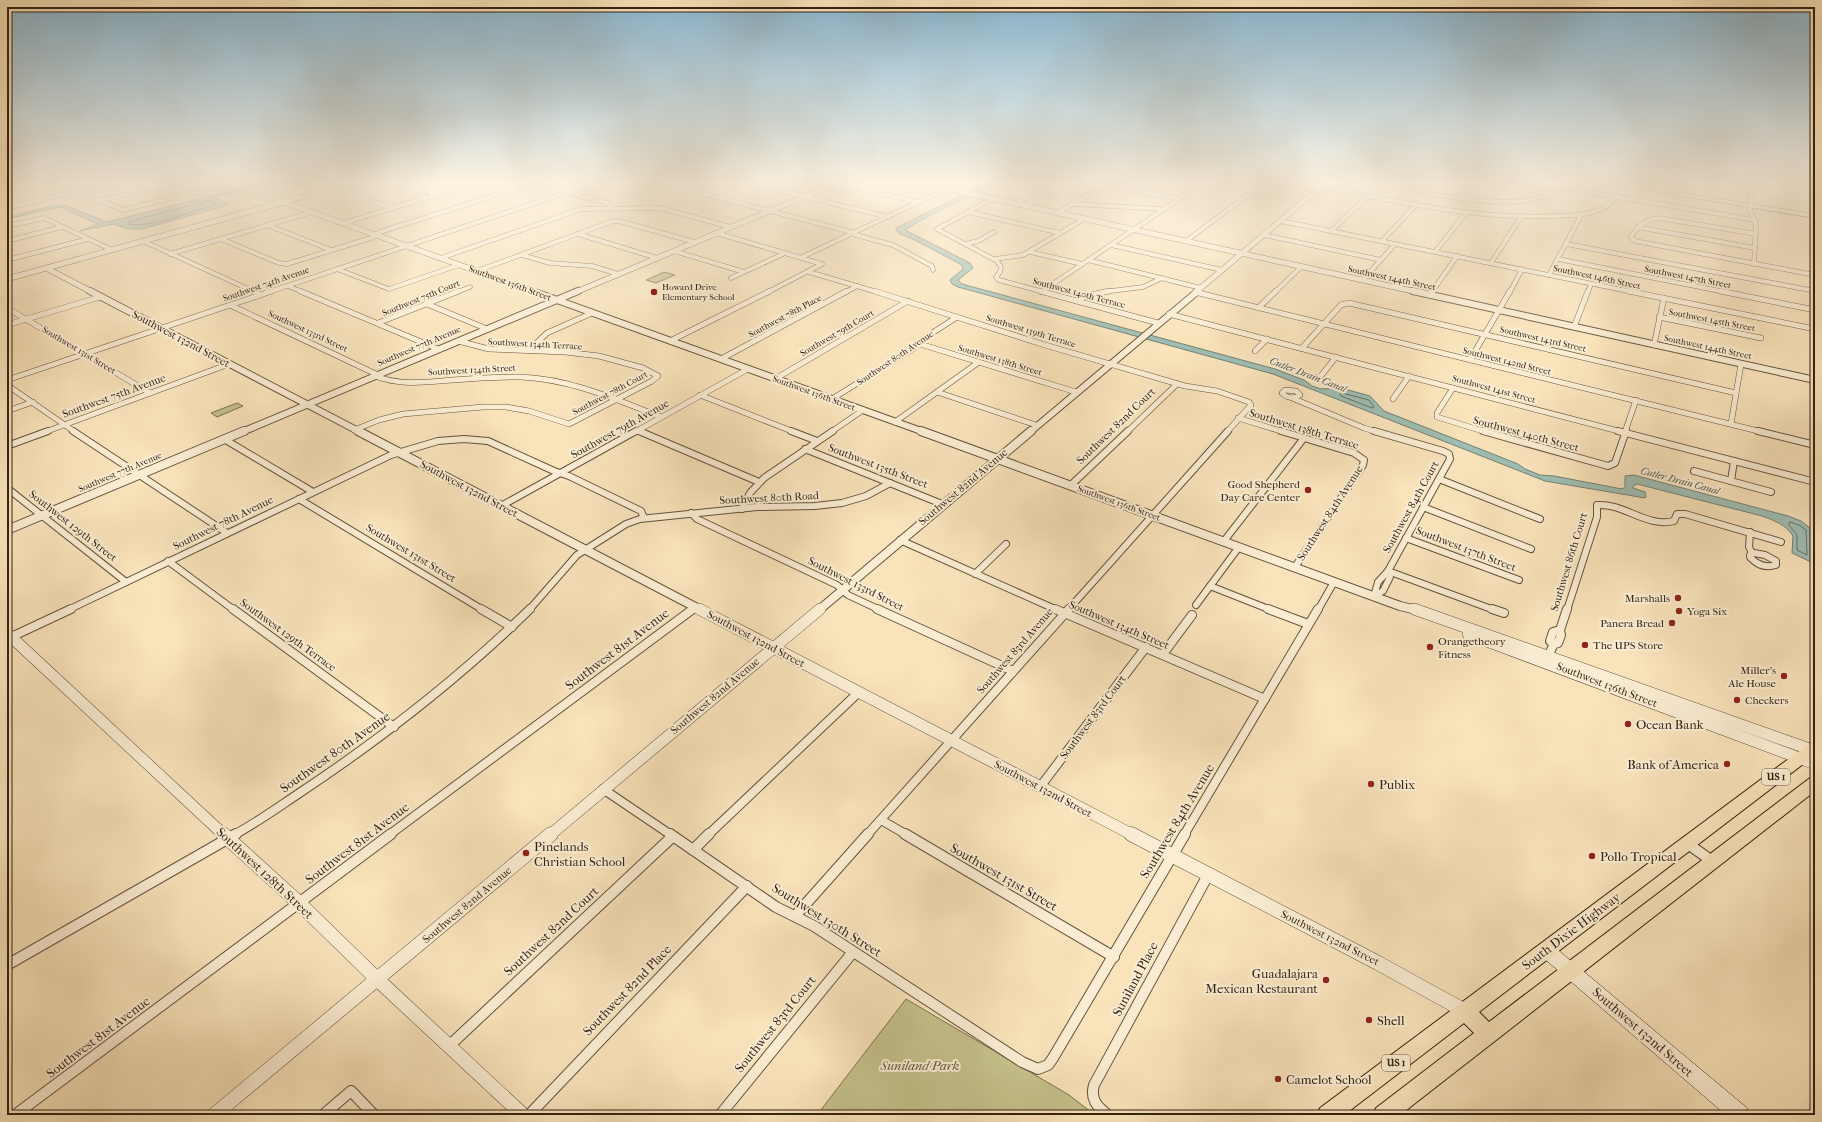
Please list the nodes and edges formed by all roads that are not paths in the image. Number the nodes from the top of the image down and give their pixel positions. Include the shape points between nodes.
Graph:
1 (33, 234) edge
2 (79, 234) edge
3 (170, 234) edge
4 (236, 234) edge
5 (291, 234) edge
6 (440, 234) edge
7 (509, 234) edge
8 (577, 234) edge
9 (579, 234) edge
10 (665, 234) edge
11 (713, 234) edge
12 (721, 234) edge
13 (850, 234) edge
14 (857, 234) edge
15 (947, 234) edge
16 (990, 234) edge
17 (1058, 234) edge
18 (1127, 234) edge
19 (1155, 234) edge
20 (1195, 234) edge
21 (1351, 234) edge
22 (1388, 234) edge
23 (1449, 234) edge
24 (1510, 234) edge
25 (1571, 234) edge
26 (1633, 234) edge
27 (1678, 234) edge
28 (1756, 234) edge
29 (376, 235) joint
30 (1264, 235) joint
31 (88, 239) junction
32 (220, 239) junction
33 (7, 241) edge
34 (1186, 241) junction
35 (1382, 241) junction
36 (143, 242) junction
37 (694, 242) junction
38 (966, 244) junction
39 (1395, 244) junction
40 (1566, 244) junction
41 (1111, 245) junction
42 (406, 246) junction
43 (1755, 248) junction
44 (112, 250) junction
45 (331, 250) junction
46 (674, 250) junction
47 (1030, 252) junction
48 (1435, 252) junction
49 (785, 253) junction
50 (170, 254) junction
51 (1241, 254) junction
52 (522, 255) junction
53 (1457, 256) junction
54 (802, 257) junction
55 (441, 258) junction
56 (657, 258) junction
57 (1558, 259) junction
58 (7, 260) edge
59 (995, 260) junction
60 (1088, 260) junction
61 (1381, 260) junction
62 (1491, 263) junction
63 (1082, 264) junction
64 (1754, 264) junction
65 (459, 265) junction
66 (1301, 267) junction
67 (46, 268) junction
68 (337, 269) junction
69 (1522, 269) junction
70 (933, 270) dead end
71 (1222, 270) junction
72 (477, 271) junction
73 (744, 272) junction
74 (809, 272) junction
75 (618, 274) junction
76 (1549, 275) junction
77 (1815, 275) edge
78 (730, 278) dead end
79 (1162, 278) junction
80 (7, 279) edge
81 (1363, 280) junction
82 (1591, 284) junction
83 (288, 286) junction
84 (857, 286) junction
85 (470, 287) dead end
86 (1201, 288) junction
87 (1815, 291) edge
88 (1041, 292) junction
89 (1195, 292) junction
90 (261, 294) junction
91 (1430, 295) junction
92 (100, 297) junction
93 (1664, 298) junction
94 (557, 300) junction
95 (908, 301) junction
96 (1076, 301) junction
97 (427, 304) junction
98 (230, 305) junction
99 (7, 308) edge
100 (1258, 308) junction
101 (1500, 310) junction
102 (1815, 310) edge
103 (592, 313) junction
104 (1169, 314) junction
105 (958, 317) junction
106 (1659, 317) junction
107 (26, 319) junction
108 (1158, 323) junction
109 (378, 324) junction
110 (1324, 324) junction
111 (7, 325) edge
112 (1574, 327) junction
113 (160, 328) junction
114 (487, 329) junction
115 (1815, 329) edge
116 (1485, 334) junction
117 (1761, 338) dead end
118 (1267, 339) junction
119 (458, 341) junction
120 (670, 341) junction
121 (920, 344) junction
122 (1654, 345) junction
123 (1302, 348) junction
124 (438, 349) junction
125 (528, 351) junction
126 (1255, 351) dead end
127 (84, 354) junction
128 (1336, 357) junction
129 (721, 359) junction
130 (1470, 360) junction
131 (979, 362) junction
132 (229, 364) junction
133 (1110, 364) junction
134 (1741, 364) junction
135 (748, 369) junction
136 (376, 375) junction
137 (658, 376) joint
138 (1409, 376) junction
139 (1320, 377) dead end
140 (775, 379) junction
141 (7, 380) edge
142 (1815, 380) edge
143 (1177, 384) junction
144 (7, 385) edge
145 (1453, 388) junction
146 (937, 392) junction
147 (1076, 392) junction
148 (150, 393) junction
149 (1736, 393) junction
150 (700, 395) junction
151 (1292, 398) dead end
152 (618, 399) junction
153 (832, 400) junction
154 (1393, 400) dead end
155 (1636, 400) junction
156 (33, 402) junction
157 (1249, 402) joint
158 (306, 404) junction
159 (863, 410) junction
160 (7, 411) edge
161 (661, 417) junction
162 (1238, 418) junction
163 (894, 422) junction
164 (66, 424) junction
165 (1731, 424) junction
166 (1036, 425) junction
167 (354, 430) junction
168 (637, 430) junction
169 (1626, 432) junction
170 (1304, 438) junction
171 (224, 439) junction
172 (817, 441) junction
173 (1815, 445) edge
174 (7, 446) edge
175 (805, 449) junction
176 (398, 453) junction
177 (997, 458) junction
178 (1363, 459) joint
179 (1734, 461) junction
180 (1694, 471) dead end
181 (561, 473) junction
182 (138, 475) junction
183 (1439, 479) junction
184 (1731, 481) junction
185 (759, 482) junction
186 (1815, 482) edge
187 (890, 483) junction
188 (1071, 485) junction
189 (7, 488) edge
190 (313, 492) junction
191 (1771, 492) dead end
192 (299, 499) junction
193 (942, 504) junction
194 (502, 506) junction
195 (1423, 507) junction
196 (742, 509) junction
197 (691, 513) junction
198 (42, 515) junction
199 (1151, 515) junction
200 (644, 518) junction
201 (1540, 519) dead end
202 (7, 530) edge
203 (1750, 532) junction
204 (227, 533) junction
205 (1406, 538) junction
206 (900, 540) junction
207 (1224, 541) junction
208 (1781, 542) dead end
209 (1006, 544) dead end
210 (1750, 544) junction
211 (1239, 547) junction
212 (1531, 549) dead end
213 (585, 550) junction
214 (1752, 554) junction
215 (1761, 554) junction
216 (168, 561) junction
217 (1295, 567) junction
218 (1388, 571) junction
219 (975, 574) junction
220 (1519, 580) dead end
221 (126, 582) junction
222 (1334, 582) junction
223 (1210, 586) junction
224 (842, 589) junction
225 (1374, 596) junction
226 (1196, 605) dead end
227 (696, 607) junction
228 (1064, 613) junction
229 (1504, 613) dead end
230 (1192, 615) dead end
231 (1308, 624) junction
232 (512, 627) junction
233 (8, 636) edge
234 (772, 647) junction
235 (1146, 647) junction
236 (1163, 654) junction
237 (1549, 660) junction
238 (1012, 672) junction
239 (858, 692) junction
240 (1265, 699) junction
241 (394, 727) junction
242 (951, 740) junction
243 (1811, 754) edge
244 (1815, 782) edge
245 (1040, 787) junction
246 (603, 789) junction
247 (881, 820) junction
248 (672, 837) junction
249 (228, 839) junction
250 (1688, 844) junction
251 (693, 850) junction
252 (1173, 856) junction
253 (1712, 861) junction
254 (1208, 875) junction
255 (747, 886) junction
256 (299, 903) junction
257 (795, 916) junction
258 (1546, 950) junction
259 (853, 952) junction
260 (1114, 957) junction
261 (7, 965) edge
262 (1570, 970) junction
263 (378, 980) junction
264 (1465, 1011) junction
265 (1488, 1034) junction
266 (449, 1046) junction
267 (1038, 1069) joint
268 (1738, 1114) edge
269 (15, 1115) edge
270 (214, 1115) edge
271 (323, 1115) edge
272 (374, 1115) edge
273 (523, 1115) edge
274 (529, 1115) edge
275 (720, 1115) edge
276 (1108, 1115) edge
277 (1327, 1115) edge
278 (1383, 1115) edge

1 - 33 street
2 - 31 street
3 - 36 street
4 - 32 street
5 - 45 street
6 - 42 street, Southwest 74th Avenue
7 - 55 street
8 - 52 street
9 - 56 street
10 - 37 street
11 - 37 street, Southwest 77th Avenue
12 - 49 street
13 - 54 street
14 - 70 street via 895,246 932,266
15 - 38 street
16 - 38 street
17 - 47 street
18 - 41 street
19 - 34 street, Southwest 144th Street
20 - 34 street
21 - 35 street, Southwest 146th Street
22 - 35 street
23 - 48 street
24 - 62 street
25 - 40 street
26 - 64 street via 1631,237 1635,241
27 - 43 street
28 - 43 street
29 - 42 street, Southwest 136th Street
29 - 45 street
30 - 51 street, Southwest 82nd Avenue
30 - 61 street
31 - 44 street
31 - 58 street
32 - 45 street via 284,264
32 - 50 street
34 - 51 street, Southwest 144th Street
35 - 39 street, Southwest 146th Street
36 - 44 street
36 - 50 street
37 - 46 street, Southwest 77th Avenue
38 - 59 street
39 - 48 street, Southwest 146th Street
39 - 61 street
40 - 57 street
40 - 87 street
41 - 60 street
41 - 71 street
42 - 55 street, Southwest 136th Street
42 - 68 street, Southwest 74th Avenue
43 - 64 street
44 - 67 street
46 - 56 street, Southwest 77th Avenue
46 - 73 street
47 - 59 street via 1018,257
47 - 63 street
48 - 53 street, Southwest 146th Street
49 - 54 street
49 - 73 street
50 - 90 street
51 - 66 street, Southwest 144th Street
51 - 71 street, Southwest 82nd Avenue
52 - 72 street
52 - 75 street via 550,263 592,266
53 - 62 street, Southwest 146th Street
53 - 91 street
54 - 74 street via 821,264
55 - 65 street, Southwest 136th Street
56 - 75 street, Southwest 77th Avenue
57 - 76 street
57 - 102 street, Southwest 147th Street
59 - 88 street, Southwest 140th Terrace via 1001,269 996,279
60 - 63 street
60 - 79 street
61 - 81 street
62 - 69 street, Southwest 146th Street
63 - 88 street
64 - 77 street
65 - 68 street via 389,289
65 - 72 street, Southwest 136th Street
66 - 81 street, Southwest 144th Street
66 - 100 street
67 - 80 street
67 - 92 street, Southwest 132nd Street
68 - 83 street, Southwest 74th Avenue
69 - 76 street, Southwest 146th Street
69 - 101 street
71 - 86 street, Southwest 82nd Avenue
72 - 94 street, Southwest 136th Street
73 - 78 street
74 - 84 street, Southwest 139th Terrace
74 - 120 street
75 - 94 street, Southwest 77th Avenue
76 - 82 street, Southwest 146th Street
79 - 86 street
79 - 96 street via 1150,284 1091,294
81 - 91 street, Southwest 144th Street
82 - 93 street, Southwest 146th Street
82 - 112 street
83 - 90 street, Southwest 74th Avenue
83 - 109 street
84 - 95 street, Southwest 139th Terrace
84 - 129 street, Southwest 78th Place
85 - 97 street, Southwest 75th Court
86 - 89 street, Southwest 82nd Avenue
88 - 96 street, Southwest 140th Terrace
89 - 100 street, Southwest 142nd Street
89 - 104 street, Southwest 82nd Avenue
90 - 98 street, Southwest 74th Avenue
91 - 101 street, Southwest 144th Street
92 - 107 street
92 - 113 street, Southwest 132nd Street
93 - 106 street
93 - 115 street, Southwest 146th Street
94 - 103 street, Southwest 136th Street
94 - 114 street, Southwest 77th Avenue
95 - 105 street, Southwest 139th Terrace
95 - 140 street, Southwest 79th Court
96 - 108 street, Southwest 140th Terrace
97 - 109 street, Southwest 75th Court
97 - 114 street
98 - 113 street, Southwest 74th Avenue
98 - 136 street, Southwest 133rd Street
99 - 107 street, Southwest 131st Street
100 - 110 street, Southwest 142nd Street
101 - 112 street, Southwest 144th Street
101 - 116 street
103 - 120 street, Southwest 136th Street
103 - 125 street via 547,333
104 - 108 street, Southwest 82nd Avenue
104 - 118 street, Southwest 141st Street
105 - 121 street, Southwest 80th Avenue via 923,339
105 - 133 street, Southwest 139th Terrace
106 - 117 street, Southwest 145th Street
106 - 122 street
107 - 111 street
107 - 127 street, Southwest 131st Street
108 - 133 street, Southwest 82nd Avenue
109 - 124 street
110 - 116 street, Southwest 143rd Street via 1341,305 1346,303
110 - 123 street
110 - 130 street, Southwest 142nd Street
112 - 122 street, Southwest 144th Street
113 - 127 street, Southwest 74th Avenue
113 - 132 street, Southwest 132nd Street
114 - 119 street, Southwest 77th Avenue
116 - 130 street
116 - 149 street, Southwest 143rd Street
118 - 123 street, Southwest 141st Street
118 - 126 street
119 - 124 street, Southwest 77th Avenue
119 - 125 street, Southwest 134th Terrace via 483,349
120 - 129 street, Southwest 136th Street
121 - 131 street, Southwest 138th Street
121 - 153 street, Southwest 80th Avenue
122 - 134 street, Southwest 144th Street
123 - 128 street, Southwest 141st Street
124 - 136 street, Southwest 77th Avenue
125 - 137 street, Southwest 134th Terrace via 570,353 614,360 649,370
127 - 141 street, Southwest 74th Avenue
127 - 148 street, Southwest 131st Street
128 - 138 street, Southwest 141st Street
128 - 139 street
129 - 135 street, Southwest 136th Street
130 - 155 street, Southwest 142nd Street
131 - 146 street
131 - 147 street, Southwest 138th Street
132 - 148 street, Southwest 75th Avenue
132 - 158 street, Southwest 132nd Street
133 - 143 street, Southwest 139th Terrace
133 - 147 street, Southwest 82nd Avenue
134 - 142 street, Southwest 144th Street
134 - 149 street
135 - 140 street, Southwest 136th Street
135 - 150 street, Southwest 79th Avenue
136 - 152 street, Southwest 134th Street via 389,382 406,384 497,377 538,378 577,385
136 - 158 street, Southwest 77th Avenue
137 - 152 street, Southwest 78th Court
138 - 145 street, Southwest 141st Street
138 - 154 street
140 - 153 street, Southwest 136th Street
143 - 157 street, Southwest 139th Terrace via 1218,391
143 - 188 street, Southwest 82nd Court
144 - 156 street
145 - 169 street, Southwest 141st Street
145 - 169 street, Southwest 140th Street via 1437,413 1438,418 1610,466 1615,463
146 - 163 street
146 - 166 street
147 - 166 street, Southwest 82nd Avenue
148 - 164 street, Southwest 75th Avenue
149 - 165 street
150 - 161 street, Southwest 79th Avenue
150 - 172 street, Southwest 135th Street
151 - 183 street, Southwest 84th Court via 1364,428 1448,453 1450,458
152 - 161 street, Southwest 134th Street
152 - 167 street, Southwest 78th Court via 568,424 529,410 483,407 403,414
153 - 159 street, Southwest 136th Street
155 - 165 street, Southwest 142nd Street
155 - 169 street
156 - 160 street
156 - 164 street
157 - 162 street, Southwest 83rd Avenue via 1250,406
158 - 167 street, Southwest 132nd Street
158 - 171 street, Southwest 77th Avenue
159 - 163 street, Southwest 136th Street
159 - 172 street
161 - 168 street, Southwest 79th Avenue
162 - 170 street, Southwest 138th Terrace
162 - 199 street, Southwest 83rd Avenue
163 - 177 street, Southwest 136th Street
164 - 174 street, Southwest 75th Avenue
164 - 182 street
165 - 173 street, Southwest 142nd Street
166 - 177 street, Southwest 82nd Avenue
167 - 176 street, Southwest 132nd Street
168 - 181 street, Southwest 79th Avenue
168 - 185 street
169 - 179 street, Southwest 141st Street
170 - 178 street, Southwest 138th Terrace via 1354,453
170 - 207 street
171 - 182 street, Southwest 77th Avenue
171 - 190 street
172 - 175 street
175 - 185 street
175 - 187 street, Southwest 135th Street
176 - 181 street, Southwest 78th Avenue via 425,443 476,439 492,442
176 - 190 street, Southwest 78th Avenue
176 - 194 street, Southwest 132nd Street
177 - 188 street, Southwest 136th Street
177 - 193 street, Southwest 82nd Avenue
178 - 217 street, Southwest 84th Avenue via 1363,465
179 - 184 street
179 - 186 street, Southwest 141st Street
180 - 184 street
181 - 194 street, Southwest 79th Avenue
181 - 200 street via 640,511
182 - 198 street, Southwest 77th Avenue
182 - 204 street
183 - 195 street, Southwest 84th Court
183 - 201 street
184 - 191 street
185 - 196 street via 747,497
187 - 193 street, Southwest 135th Street
187 - 196 street, Southwest 80th Road via 866,496 842,503
188 - 199 street, Southwest 136th Street
189 - 198 street, Southwest 129th Street
190 - 192 street, Southwest 78th Avenue
192 - 204 street, Southwest 78th Avenue
192 - 232 street, Southwest 131st Street
193 - 206 street, Southwest 82nd Avenue
194 - 213 street, Southwest 132nd Street
195 - 205 street, Southwest 84th Court
195 - 212 street
196 - 197 street, Southwest 80th Road
197 - 200 street, Southwest 80th Road
197 - 224 street, Southwest 133rd Street via 697,519 837,584
198 - 202 street, Southwest 77th Avenue
198 - 221 street, Southwest 129th Street
199 - 207 street, Southwest 136th Street
199 - 228 street, Southwest 83rd Avenue
200 - 213 street, Southwest 80th Avenue via 626,524
203 - 208 street, Southwest 86th Court
203 - 210 street
203 - 237 street, Southwest 86th Court via 1685,514 1677,514 1673,522 1664,523 1607,504 1597,505 1597,517 1560,630 1561,635 1558,643 1554,644
204 - 216 street, Southwest 78th Avenue
205 - 218 street, Southwest 84th Court
205 - 220 street, Southwest 137th Street
206 - 219 street, Southwest 134th Street
206 - 224 street, Southwest 82nd Avenue
207 - 211 street, Southwest 136th Street
209 - 219 street
210 - 214 street
210 - 215 street
211 - 217 street, Southwest 136th Street
211 - 223 street
213 - 227 street, Southwest 132nd Street
213 - 232 street, Southwest 80th Avenue via 577,555
214 - 215 street
214 - 215 street via 1750,557 1757,563 1771,567 1776,565 1773,559
216 - 221 street, Southwest 78th Avenue
216 - 241 street, Southwest 129th Terrace
217 - 222 street, Southwest 136th Street
218 - 225 street, Southwest 84th Court via 1390,577 1383,591
218 - 229 street
219 - 228 street, Southwest 134th Street
221 - 233 street, Southwest 78th Avenue
222 - 225 street, Southwest 136th Street
222 - 231 street, Southwest 84th Avenue
223 - 226 street
223 - 231 street
224 - 234 street, Southwest 82nd Avenue
224 - 238 street, Southwest 133rd Street via 848,595
225 - 237 street, Southwest 136th Street via 1416,609
227 - 234 street, Southwest 132nd Street
227 - 256 street, Southwest 81st Avenue
228 - 235 street, Southwest 134th Street
228 - 238 street, Southwest 83rd Avenue
230 - 236 street
231 - 240 street, Southwest 84th Avenue
232 - 241 street, Southwest 80th Avenue
233 - 249 street, Southwest 128th Street
234 - 239 street, Southwest 132nd Street
234 - 246 street, Southwest 82nd Avenue
235 - 236 street, Southwest 134th Street
235 - 245 street, Southwest 83rd Court
236 - 240 street, Southwest 134th Street
237 - 243 street, Southwest 136th Street
238 - 242 street, Southwest 83rd Avenue
239 - 242 street, Southwest 132nd Street
239 - 251 street
240 - 252 street, Southwest 84th Avenue
241 - 249 street, Southwest 80th Avenue via 339,768
242 - 245 street, Southwest 132nd Street
242 - 247 street, Southwest 83rd Avenue
243 - 250 highway, South Dixie Highway / US 1
244 - 253 highway, US 1
245 - 252 street, Southwest 132nd Street
246 - 248 street, Southwest 130th Street
246 - 263 street, Southwest 82nd Avenue
247 - 257 street, Southwest 83rd Avenue
247 - 260 street, Southwest 131st Street
248 - 251 street, Southwest 130th Street
248 - 266 street, Southwest 82nd Court
249 - 256 street, Southwest 128th Street
249 - 261 street, Southwest 80th Avenue
250 - 253 street
250 - 258 highway, South Dixie Highway / US 1
251 - 255 street, Southwest 130th Street
252 - 254 street, Southwest 132nd Street
252 - 260 street, Southwest 84th Avenue
253 - 262 highway, US 1
254 - 264 street, Southwest 132nd Street
254 - 276 street, Suniland Place via 1094,1085 1092,1098 1099,1109
255 - 257 street, Southwest 130th Street via 776,907
255 - 274 street, Southwest 82nd Place
256 - 263 street, Southwest 128th Street
256 - 269 street, Southwest 81st Avenue
257 - 259 street, Southwest 130th Street
258 - 262 main road, Southwest 132nd Street
258 - 264 highway, South Dixie Highway / US 1
259 - 267 street, Southwest 130th Street via 1022,1062
259 - 275 street, Southwest 83rd Court
260 - 267 street, Southwest 84th Avenue via 1053,1058 1048,1065
262 - 265 highway, US 1
262 - 268 main road, Southwest 132nd Street
263 - 266 street, Southwest 128th Street
263 - 270 street, Southwest 82nd Avenue
264 - 265 highway
264 - 277 highway, South Dixie Highway / US 1
265 - 278 highway, US 1
266 - 273 street, Southwest 128th Street
271 - 272 street via 351,1091

